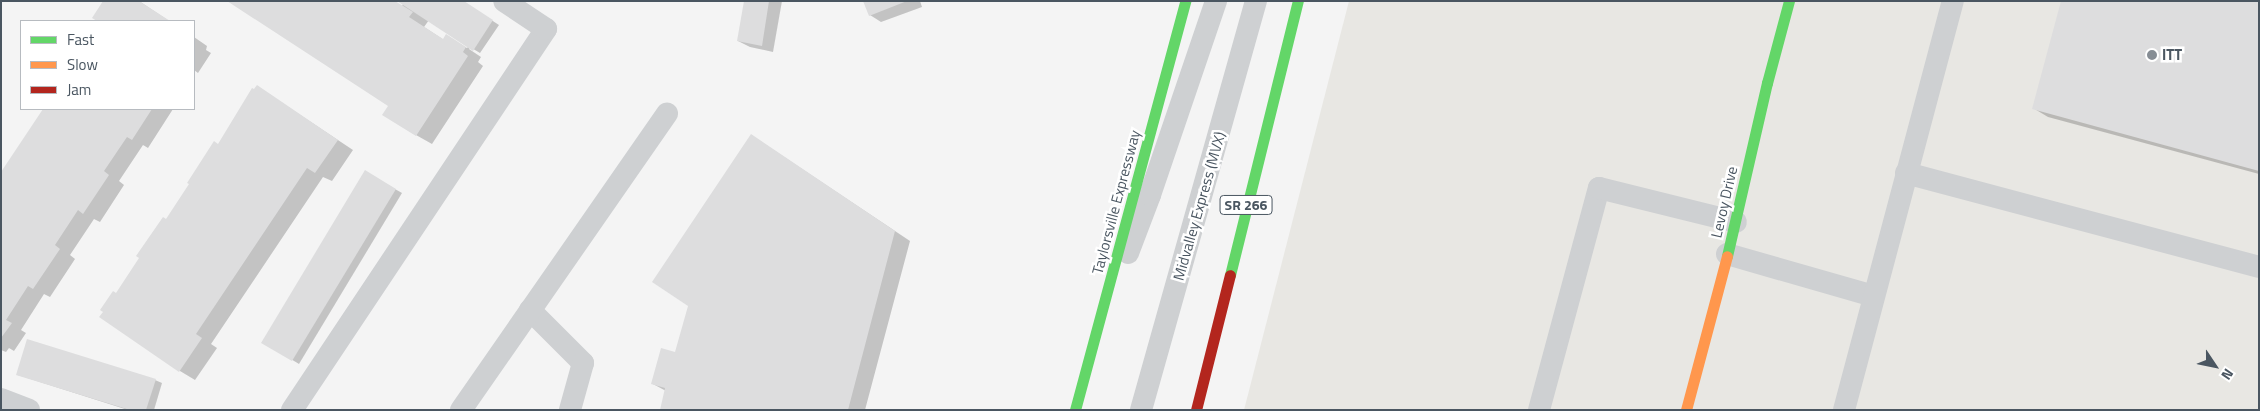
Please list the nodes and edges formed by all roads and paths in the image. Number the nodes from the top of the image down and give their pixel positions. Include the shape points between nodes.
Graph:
1 (504, 1) edge
2 (1185, 1) edge
3 (1216, 1) edge
4 (1256, 1) edge
5 (1298, 1) edge
6 (1789, 1) edge
7 (1953, 1) edge
8 (667, 114) dead end
9 (1906, 173) junction
10 (1736, 222) junction
11 (1727, 254) junction
12 (2259, 267) edge
13 (1873, 296) junction
14 (530, 310) junction
15 (1094, 341) junction
16 (1, 399) edge
17 (29, 410) edge
18 (292, 410) edge
19 (461, 410) edge
20 (570, 410) edge
21 (1075, 410) edge
22 (1142, 410) edge
23 (1196, 410) edge
24 (1539, 410) edge
25 (1686, 410) edge
26 (1844, 410) edge

1 - 18 lane via 546,28
2 - 15 main road, Taylorsville Expressway
3 - 15 lane via 1150,195
4 - 22 lane, Midvalley Express (MVX)
5 - 23 main road, SR 266
6 - 10 main road, Levoy Drive
7 - 9 lane
8 - 14 lane
9 - 12 lane
9 - 13 lane
10 - 11 main road, Levoy Drive
10 - 24 lane via 1599,188
11 - 13 lane
11 - 25 main road, Levoy Drive
13 - 26 lane
14 - 19 lane
14 - 20 lane via 583,363
15 - 21 main road, Taylorsville Expressway
16 - 17 lane

